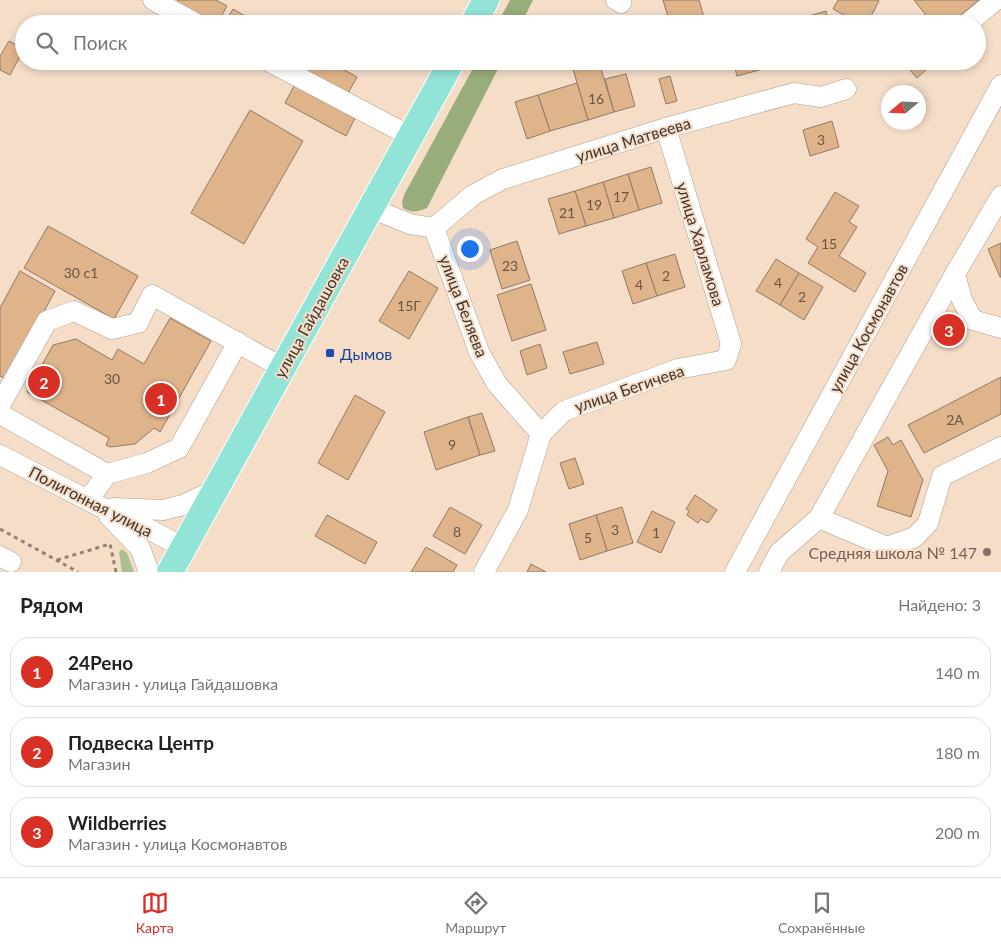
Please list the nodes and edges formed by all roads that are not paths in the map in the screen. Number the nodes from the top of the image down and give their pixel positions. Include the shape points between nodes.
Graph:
1 (153, 0) edge
2 (486, 0) edge
3 (996, 0) edge
4 (181, 15) edge
5 (478, 15) edge
6 (978, 15) edge
7 (285, 70) edge
8 (447, 70) edge
9 (1001, 84) edge
10 (846, 89) dead end
11 (666, 128) junction
12 (410, 136) junction
13 (1001, 196) edge
14 (371, 208) junction
15 (434, 228) junction
16 (954, 274) junction
17 (1001, 328) edge
18 (238, 342) junction
19 (726, 360) joint
20 (283, 368) junction
21 (0, 405) edge
22 (0, 414) edge
23 (541, 434) junction
24 (1001, 447) edge
25 (0, 455) edge
26 (106, 474) junction
27 (217, 489) junction
28 (94, 504) junction
29 (819, 518) junction
30 (183, 547) junction
31 (149, 572) edge
32 (170, 572) edge
33 (484, 572) edge
34 (735, 572) edge
35 (769, 572) edge

1 - 4 street
2 - 5 main road
3 - 6 street
7 - 12 street
8 - 12 main road, улица Гайдашовка
9 - 34 street, улица Космонавтов
10 - 11 street, улица Матвеева via 821,97 794,93
11 - 15 street, улица Матвеева via 504,178 473,195
11 - 19 street, улица Харламова via 731,344
12 - 14 main road, улица Гайдашовка
13 - 16 street
14 - 15 street via 410,224
14 - 20 main road, улица Гайдашовка
15 - 23 street, улица Беляева via 479,352 497,384
16 - 17 street via 962,300 973,320
16 - 29 street
18 - 20 street
18 - 21 street via 152,295 138,323 112,329 74,312 48,321
18 - 26 street via 179,448 146,463
19 - 23 street, улица Бегичева via 678,370 564,411
20 - 27 main road, улица Гайдашовка
22 - 26 street
23 - 33 street via 518,510
24 - 29 street via 942,476 928,523 915,537 887,547
25 - 28 street, Полигонная улица
26 - 28 street
27 - 28 street via 183,505 163,510
27 - 30 main road, улица Гайдашовка
28 - 30 street, Полигонная улица
28 - 31 street via 140,548
29 - 35 street via 779,553
30 - 32 main road, улица Гайдашовка

